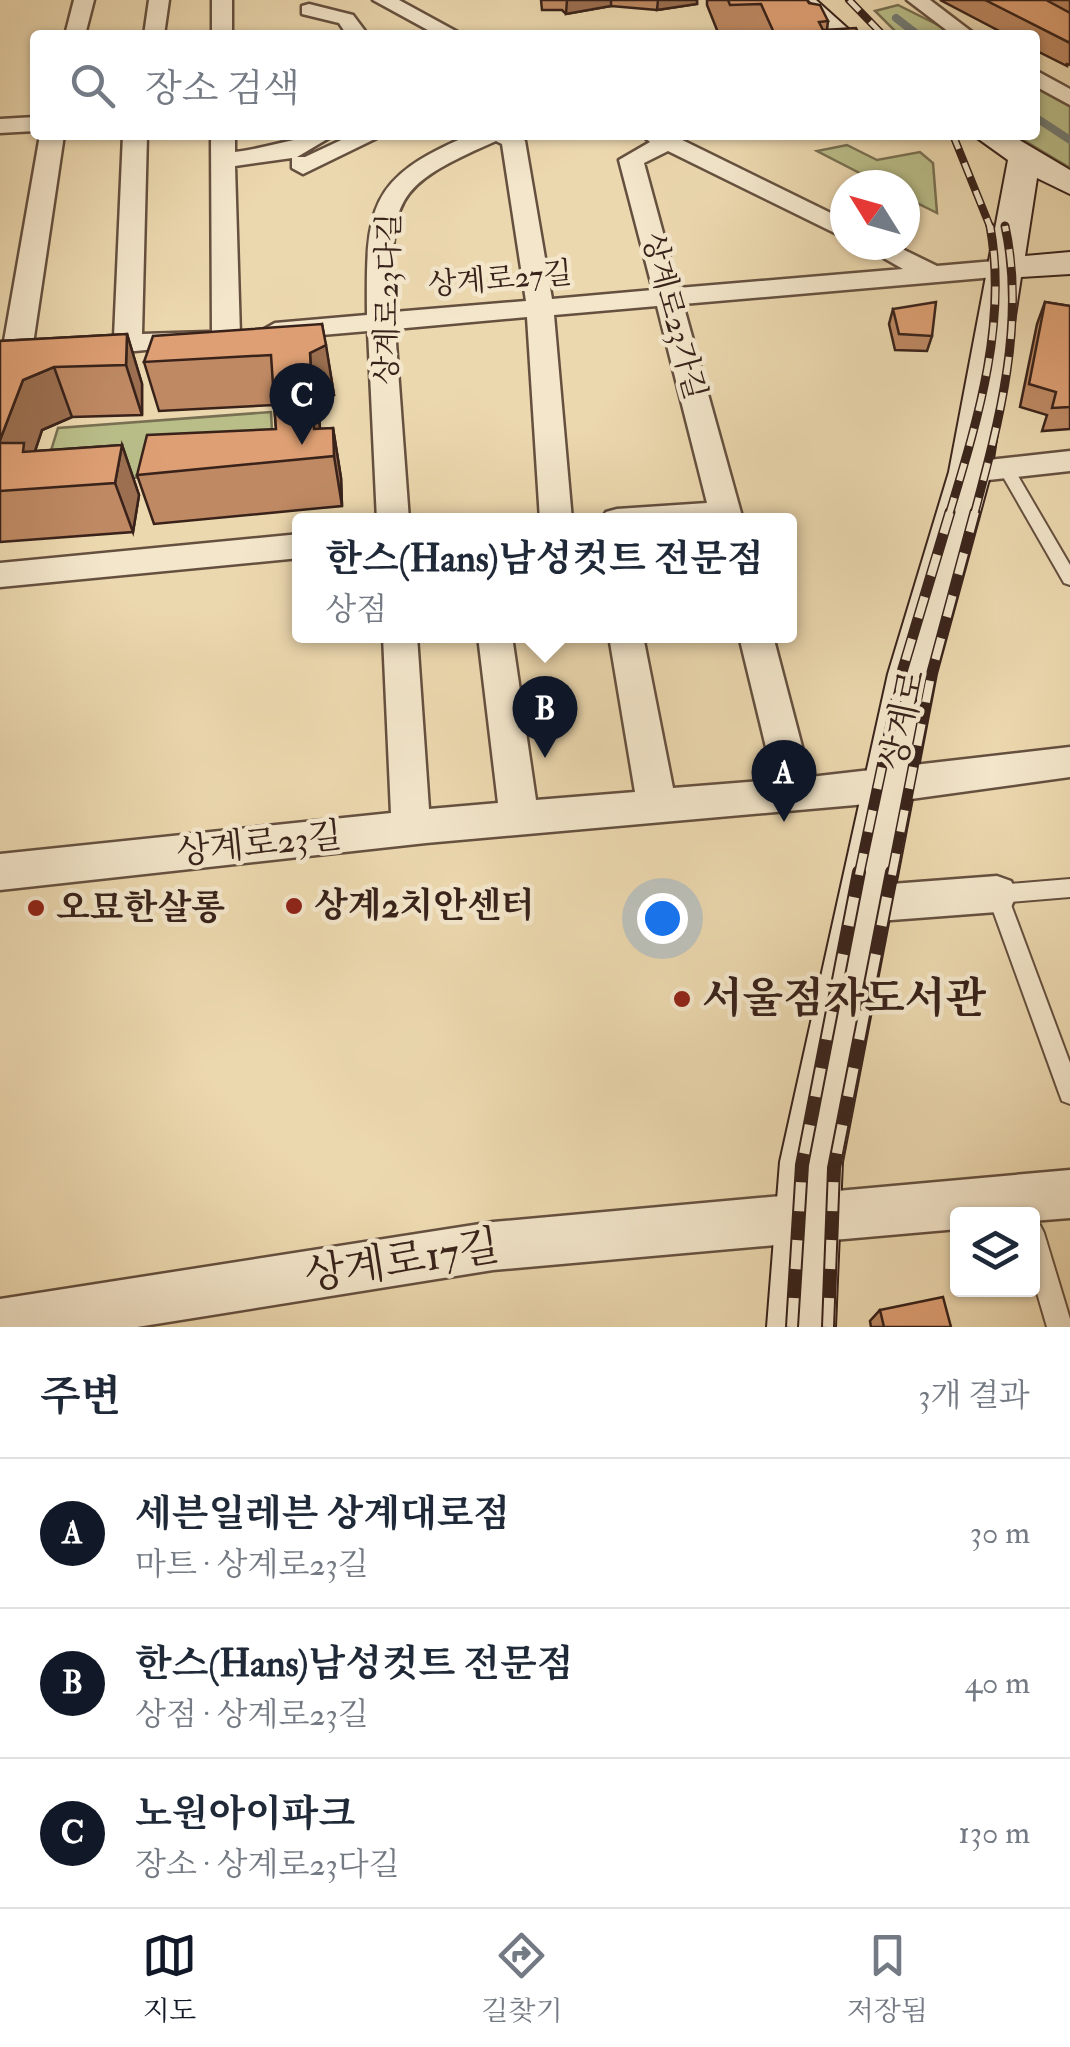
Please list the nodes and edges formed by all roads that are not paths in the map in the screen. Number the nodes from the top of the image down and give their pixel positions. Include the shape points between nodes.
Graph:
1 (84, 0) edge
2 (159, 0) edge
3 (222, 0) edge
4 (383, 0) edge
5 (799, 0) edge
6 (917, 0) edge
7 (309, 5) edge
8 (77, 30) edge
9 (155, 30) edge
10 (222, 30) edge
11 (354, 30) edge
12 (423, 30) edge
13 (834, 30) edge
14 (959, 30) edge
15 (1040, 80) edge
16 (1070, 98) edge
17 (30, 124) edge
18 (0, 126) edge
19 (51, 140) edge
20 (136, 140) edge
21 (312, 140) edge
22 (361, 140) edge
23 (479, 140) edge
24 (510, 140) edge
25 (658, 140) edge
26 (665, 140) edge
27 (997, 140) edge
28 (223, 148) edge
29 (288, 152) junction
30 (1024, 158) junction
31 (1070, 184) edge
32 (830, 222) edge
33 (904, 260) edge
34 (1070, 264) edge
35 (1006, 268) junction
36 (932, 274) junction
37 (670, 296) junction
38 (540, 308) junction
39 (381, 322) junction
40 (226, 336) junction
41 (128, 344) junction
42 (8, 354) edge
43 (1070, 461) edge
44 (988, 470) junction
45 (393, 513) edge
46 (555, 513) edge
47 (725, 513) edge
48 (292, 547) edge
49 (0, 575) edge
50 (1070, 578) edge
51 (400, 643) edge
52 (496, 643) edge
53 (627, 643) edge
54 (758, 643) edge
55 (1070, 762) edge
56 (889, 786) junction
57 (796, 794) junction
58 (656, 806) junction
59 (519, 818) junction
60 (411, 828) junction
61 (0, 872) edge
62 (1070, 888) edge
63 (997, 894) junction
64 (865, 904) junction
65 (1070, 1093) edge
66 (1070, 1194) edge
67 (1040, 1209) edge
68 (950, 1217) edge
69 (807, 1222) junction
70 (1040, 1259) edge
71 (0, 1324) edge
72 (802, 1327) edge
73 (1060, 1327) edge

1 - 8 street
2 - 9 street
3 - 10 street
4 - 12 street
5 - 13 main road
6 - 14 street
7 - 11 street
15 - 16 street
17 - 18 street
19 - 42 street
20 - 41 street
21 - 29 street
22 - 29 street via 304,167
23 - 39 street, 상계로23다길 via 419,167 383,210
24 - 38 street
25 - 37 street, 상계로23가길 via 631,160
26 - 32 street
27 - 30 main road
28 - 29 street
28 - 40 street
30 - 31 main road
30 - 35 main road, 상계로
33 - 36 street
34 - 35 main road
35 - 36 street, 상계로27길
35 - 44 main road, 상계로
36 - 37 street, 상계로27길
37 - 38 street, 상계로27길
37 - 47 street, 상계로23가길
38 - 39 street, 상계로27길
38 - 46 street
39 - 40 street, 상계로27길
39 - 45 street, 상계로23다길
40 - 41 street, 상계로27길
41 - 42 street, 상계로27길
43 - 44 street
44 - 50 lane
44 - 56 main road, 상계로 via 912,674
48 - 49 street
51 - 60 street
52 - 59 street
53 - 58 street
54 - 57 street
55 - 56 street, 상계로23길
56 - 57 street, 상계로23길
56 - 64 main road, 상계로
57 - 58 street, 상계로23길
58 - 59 street, 상계로23길
59 - 60 street, 상계로23길
60 - 61 street, 상계로23길
62 - 63 lane
63 - 64 street
63 - 65 lane
64 - 69 main road, 상계로 via 810,1162
66 - 67 street, 상계로17길
68 - 69 street, 상계로17길
69 - 71 street, 상계로17길 via 493,1246
69 - 72 main road, 상계로
70 - 73 lane

